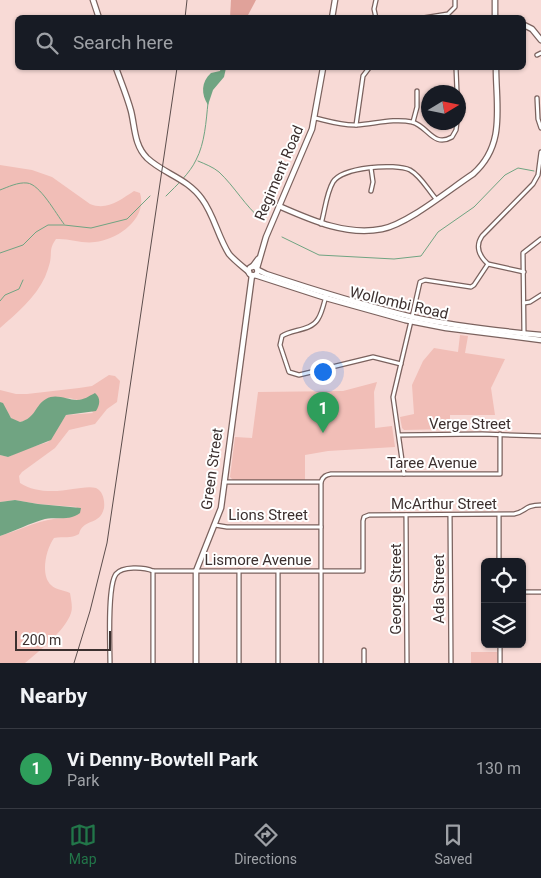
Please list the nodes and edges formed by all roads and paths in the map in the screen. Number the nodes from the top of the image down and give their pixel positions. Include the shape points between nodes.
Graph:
1 (93, 0) edge
2 (335, 0) edge
3 (376, 0) edge
4 (455, 0) edge
5 (495, 0) edge
6 (98, 15) edge
7 (332, 15) edge
8 (375, 15) edge
9 (442, 15) edge
10 (495, 15) edge
11 (526, 26) edge
12 (541, 40) edge
13 (541, 52) edge
14 (537, 55) dead end
15 (117, 70) edge
16 (324, 70) edge
17 (368, 70) edge
18 (456, 70) edge
19 (496, 70) edge
20 (456, 85) edge
21 (416, 91) dead end
22 (537, 98) dead end
23 (315, 118) junction
24 (414, 122) junction
25 (356, 125) junction
26 (421, 126) edge
27 (541, 128) edge
28 (425, 130) edge
29 (456, 130) edge
30 (541, 152) edge
31 (371, 168) junction
32 (371, 191) dead end
33 (436, 199) junction
34 (279, 206) junction
35 (321, 224) junction
36 (541, 239) edge
37 (488, 264) junction
38 (253, 271) junction
39 (524, 272) junction
40 (541, 295) edge
41 (326, 296) junction
42 (524, 303) junction
43 (412, 319) junction
44 (541, 335) edge
45 (524, 336) junction
46 (541, 340) edge
47 (401, 364) junction
48 (500, 434) junction
49 (398, 435) junction
50 (541, 436) edge
51 (404, 474) junction
52 (224, 482) junction
53 (321, 482) junction
54 (541, 505) edge
55 (406, 515) junction
56 (450, 515) junction
57 (499, 515) junction
58 (215, 526) junction
59 (321, 527) junction
60 (499, 558) edge
61 (153, 571) junction
62 (196, 571) junction
63 (239, 571) junction
64 (278, 571) junction
65 (321, 571) junction
66 (363, 571) joint
67 (526, 592) edge
68 (541, 592) edge
69 (500, 648) edge
70 (364, 650) dead end
71 (110, 663) edge
72 (153, 663) edge
73 (196, 663) edge
74 (239, 663) edge
75 (278, 663) edge
76 (321, 663) edge
77 (364, 663) edge
78 (407, 663) edge
79 (451, 663) edge
80 (500, 663) edge

1 - 6 street
2 - 7 street
3 - 8 street
4 - 9 street via 455,7
5 - 10 street
11 - 12 street
13 - 14 street
15 - 38 street, Wollombi Road via 142,152 190,185 207,206 228,252 242,266
16 - 23 street, Regiment Road
17 - 25 street via 363,76
18 - 20 street
19 - 33 street via 497,127 492,151 477,170
21 - 24 street
22 - 27 street
23 - 25 street
23 - 34 street, Regiment Road
24 - 25 street
24 - 26 street
28 - 29 street via 440,140 452,137
30 - 37 street via 534,184 479,240 479,253
31 - 32 street
31 - 33 street via 392,166 412,171
31 - 35 street via 344,173 333,182
33 - 35 street via 405,220 383,229 356,230
34 - 35 street
34 - 38 street, Regiment Road
36 - 39 street via 524,252
37 - 39 street
37 - 43 street via 471,287 420,282
38 - 41 street, Wollombi Road
38 - 52 street, Green Street
39 - 42 street
40 - 42 street
41 - 43 street, Wollombi Road
41 - 47 street via 313,325 282,336 280,345 289,372 299,375 373,357
42 - 45 street
43 - 45 street, Wollombi Road
43 - 47 street
44 - 45 street, Wollombi Road
45 - 46 street, Wollombi Road
47 - 49 street via 393,397
48 - 49 street, Verge Street
48 - 50 street, Verge Street
48 - 51 street, Taree Avenue via 500,474
49 - 51 street
51 - 53 street, Taree Avenue via 331,474
52 - 53 street
52 - 58 street, Green Street
53 - 59 street
54 - 57 street, McArthur Street via 528,506 518,514
55 - 56 street, McArthur Street
55 - 66 street, McArthur Street via 364,517
55 - 78 street, George Street
56 - 57 street, McArthur Street
56 - 79 street, Ada Street
57 - 60 street
58 - 59 street, Lions Street
58 - 62 street, Green Street
59 - 65 street
61 - 62 street, Lismore Avenue
61 - 71 street, Lismore Avenue via 127,569 115,575 110,596
61 - 72 street
62 - 63 street, Lismore Avenue
62 - 73 street, Green Street
63 - 64 street, Lismore Avenue
63 - 74 street
64 - 65 street, Lismore Avenue
64 - 75 street
65 - 66 street, Lismore Avenue
65 - 76 street
67 - 68 street
69 - 80 street
70 - 77 street

